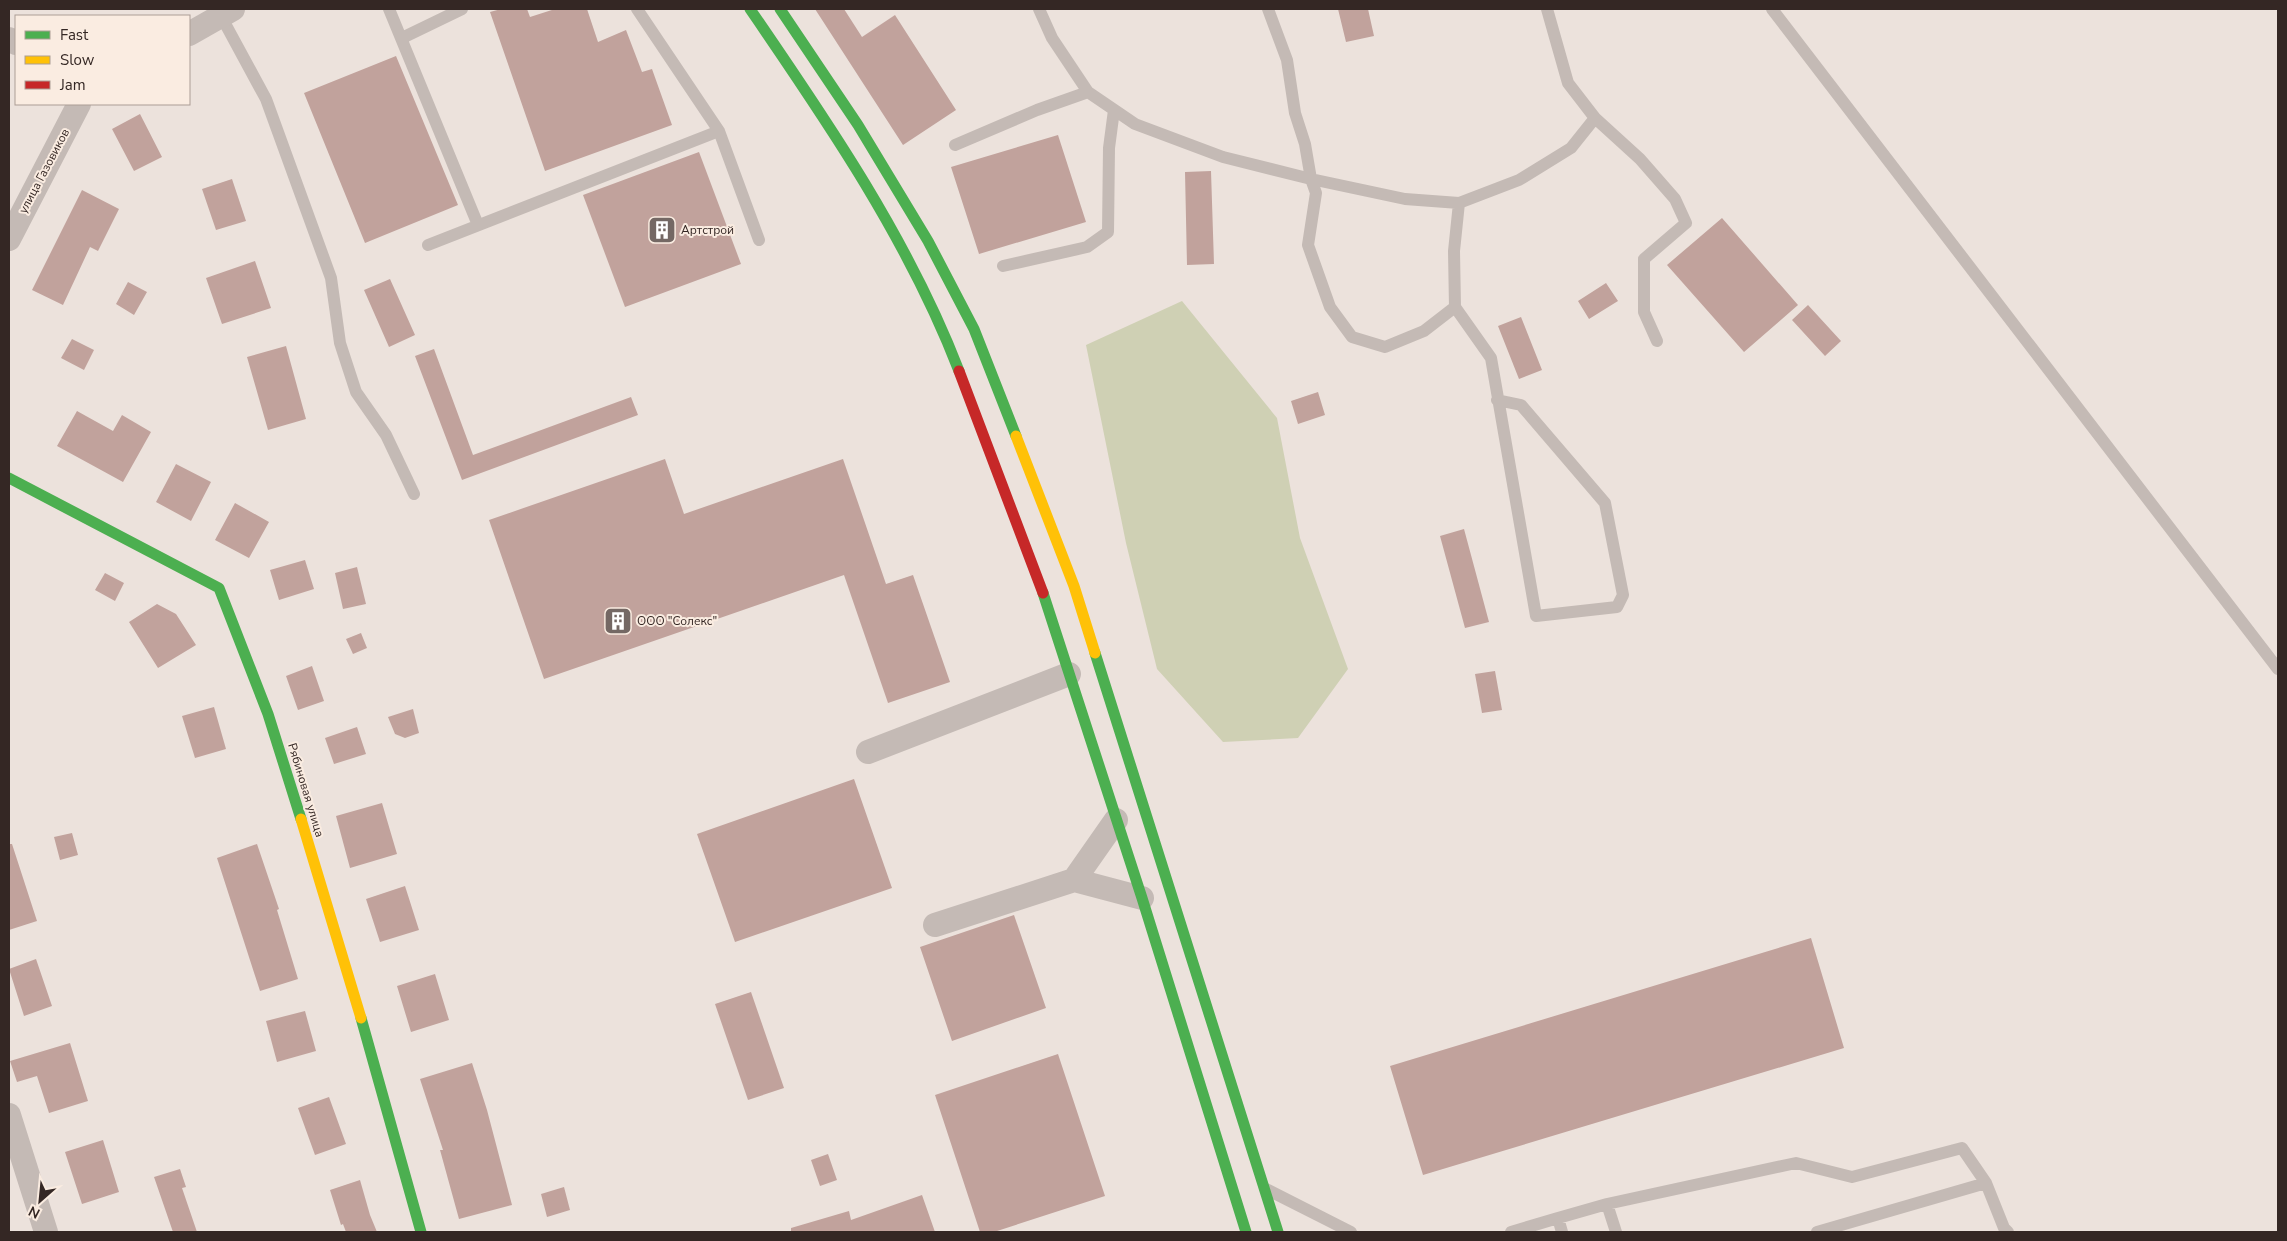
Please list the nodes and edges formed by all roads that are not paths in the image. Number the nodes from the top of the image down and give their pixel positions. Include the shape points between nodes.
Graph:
1 (389, 9) edge
2 (462, 9) edge
3 (637, 9) edge
4 (750, 9) edge
5 (780, 9) edge
6 (1039, 9) edge
7 (1268, 9) edge
8 (1547, 9) edge
9 (1772, 9) edge
10 (227, 12) edge
11 (190, 33) edge
12 (402, 38) junction
13 (1088, 92) junction
14 (79, 105) edge
15 (1114, 110) junction
16 (1595, 118) junction
17 (719, 131) junction
18 (955, 145) dead end
19 (1311, 179) junction
20 (1459, 203) junction
21 (478, 225) junction
22 (9, 239) edge
23 (759, 240) dead end
24 (428, 245) dead end
25 (1003, 266) dead end
26 (1455, 307) junction
27 (1657, 341) dead end
28 (1496, 400) junction
29 (9, 478) edge
30 (414, 494) dead end
31 (2278, 669) edge
32 (1069, 674) junction
33 (868, 752) dead end
34 (1116, 820) junction
35 (1074, 880) junction
36 (1142, 898) junction
37 (935, 924) dead end
38 (9, 1115) edge
39 (1986, 1183) junction
40 (1264, 1188) junction
41 (1607, 1204) junction
42 (1558, 1218) junction
43 (46, 1232) edge
44 (421, 1232) edge
45 (1246, 1232) edge
46 (1278, 1232) edge
47 (1351, 1232) edge
48 (1515, 1232) edge
49 (1562, 1232) edge
50 (1616, 1232) edge
51 (1818, 1232) edge
52 (2008, 1232) edge

1 - 12 lane
2 - 12 lane
3 - 17 lane
4 - 32 main road via 834,132 896,238 945,334 1034,565
5 - 40 main road via 858,125 923,232 974,329 1074,586
6 - 13 lane via 1052,38
7 - 19 lane via 1287,60 1295,114 1305,144
8 - 16 lane via 1568,82
9 - 31 lane
10 - 11 street
10 - 30 lane via 266,99 331,278 340,343 356,392 386,434
12 - 21 lane
13 - 15 lane
13 - 18 lane
14 - 22 street, улица Газовиков
15 - 19 lane via 1134,124 1223,157
15 - 25 lane via 1109,148 1108,232 1087,247
16 - 20 lane via 1571,148 1519,180
16 - 27 lane via 1640,159 1675,199 1686,223 1644,259 1644,312
17 - 21 lane
17 - 23 lane
19 - 20 lane via 1406,199
19 - 26 lane via 1316,193 1308,245 1330,306 1352,337 1385,347 1424,331
20 - 26 lane via 1454,251
21 - 24 lane
26 - 28 lane via 1490,358
28 - 28 lane via 1536,616 1616,607 1623,596 1606,503 1521,405
29 - 44 main road, Рябиновая улица via 219,588 268,714 348,973
32 - 33 street
32 - 34 main road
34 - 35 street
34 - 36 main road
35 - 36 street
35 - 37 street
36 - 45 main road
38 - 43 street
39 - 41 lane via 1962,1148 1852,1177 1796,1163
39 - 51 lane
39 - 52 lane
40 - 46 main road
40 - 47 lane
41 - 42 lane
41 - 50 lane
42 - 48 lane
42 - 49 lane

